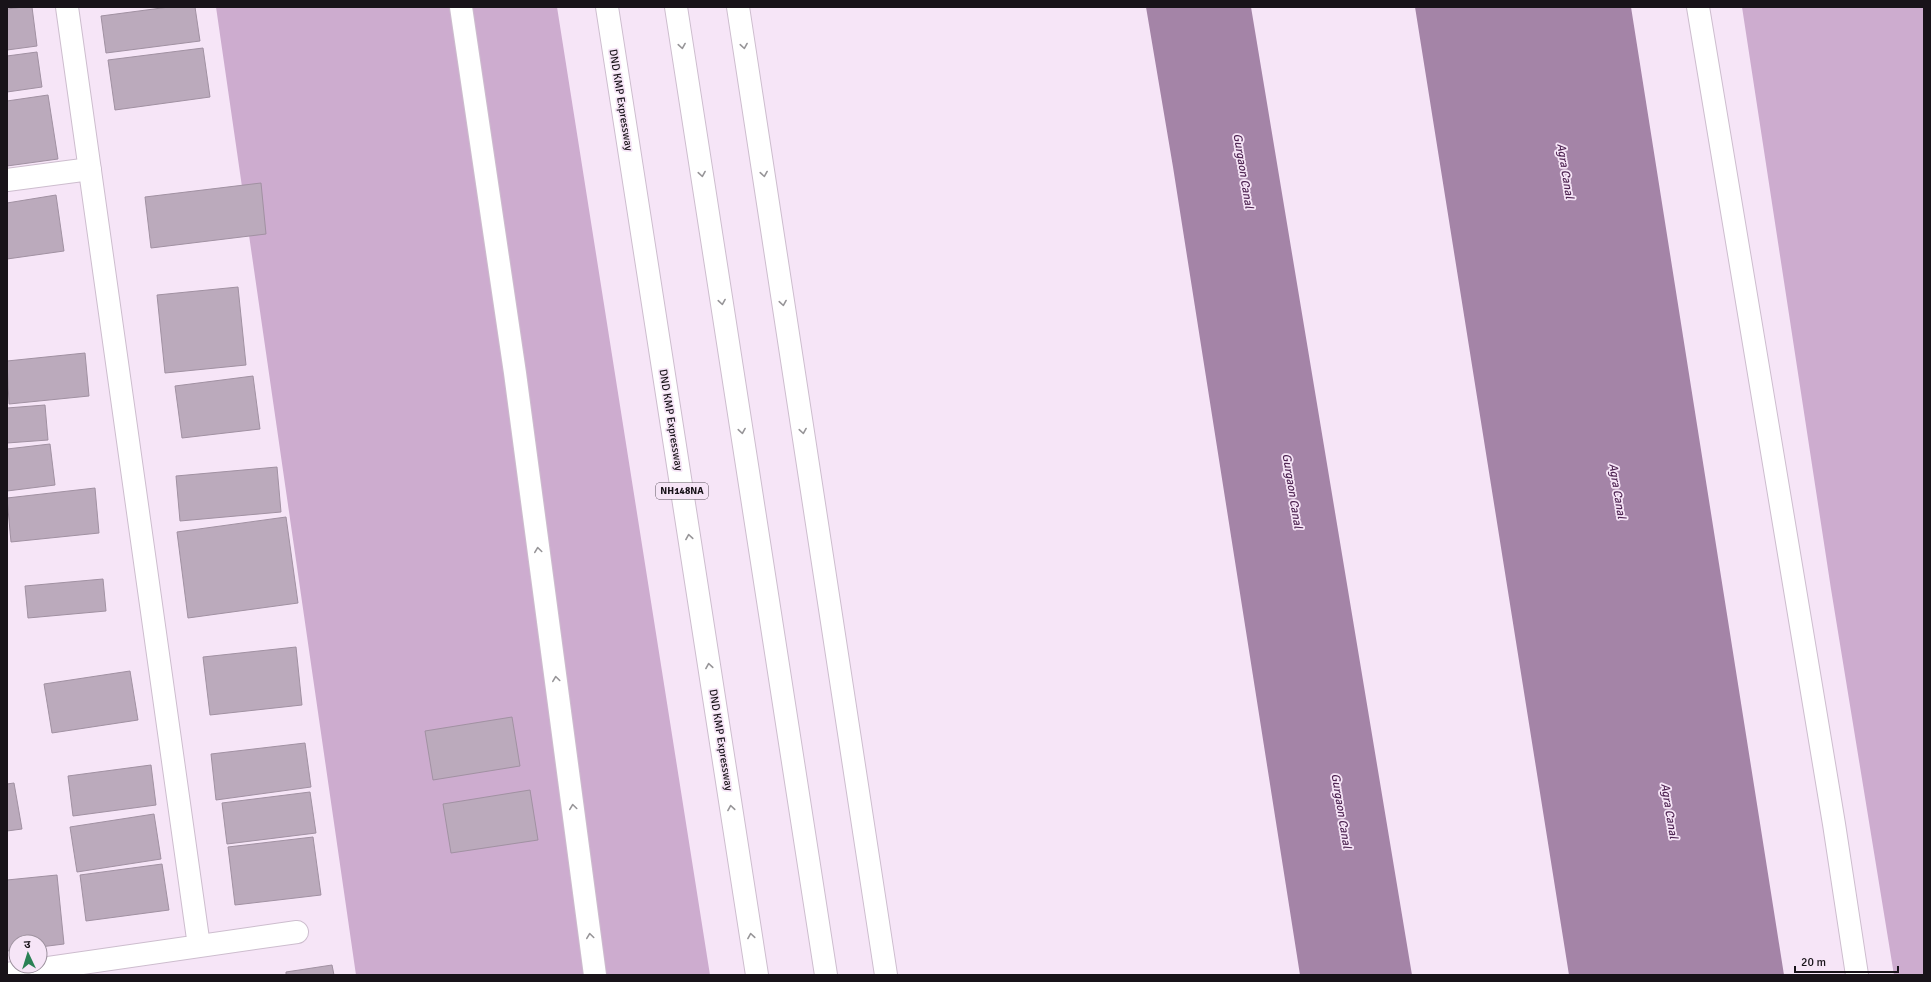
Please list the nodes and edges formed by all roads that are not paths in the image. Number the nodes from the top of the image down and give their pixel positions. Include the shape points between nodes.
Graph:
1 (67, 7) edge
2 (461, 7) edge
3 (607, 7) edge
4 (676, 7) edge
5 (738, 7) edge
6 (1698, 7) edge
7 (90, 169) junction
8 (7, 180) edge
9 (297, 932) dead end
10 (199, 946) junction
11 (7, 974) edge
12 (595, 975) edge
13 (757, 975) edge
14 (826, 975) edge
15 (886, 975) edge
16 (1857, 975) edge

1 - 7 main road
12 -> 2 main road via 516,381
13 -> 3 main road, DND KMP Expressway / NH148NA
4 -> 14 main road
5 -> 15 main road
6 - 16 main road
7 - 8 main road
7 - 10 main road
9 - 10 main road
10 - 11 main road

